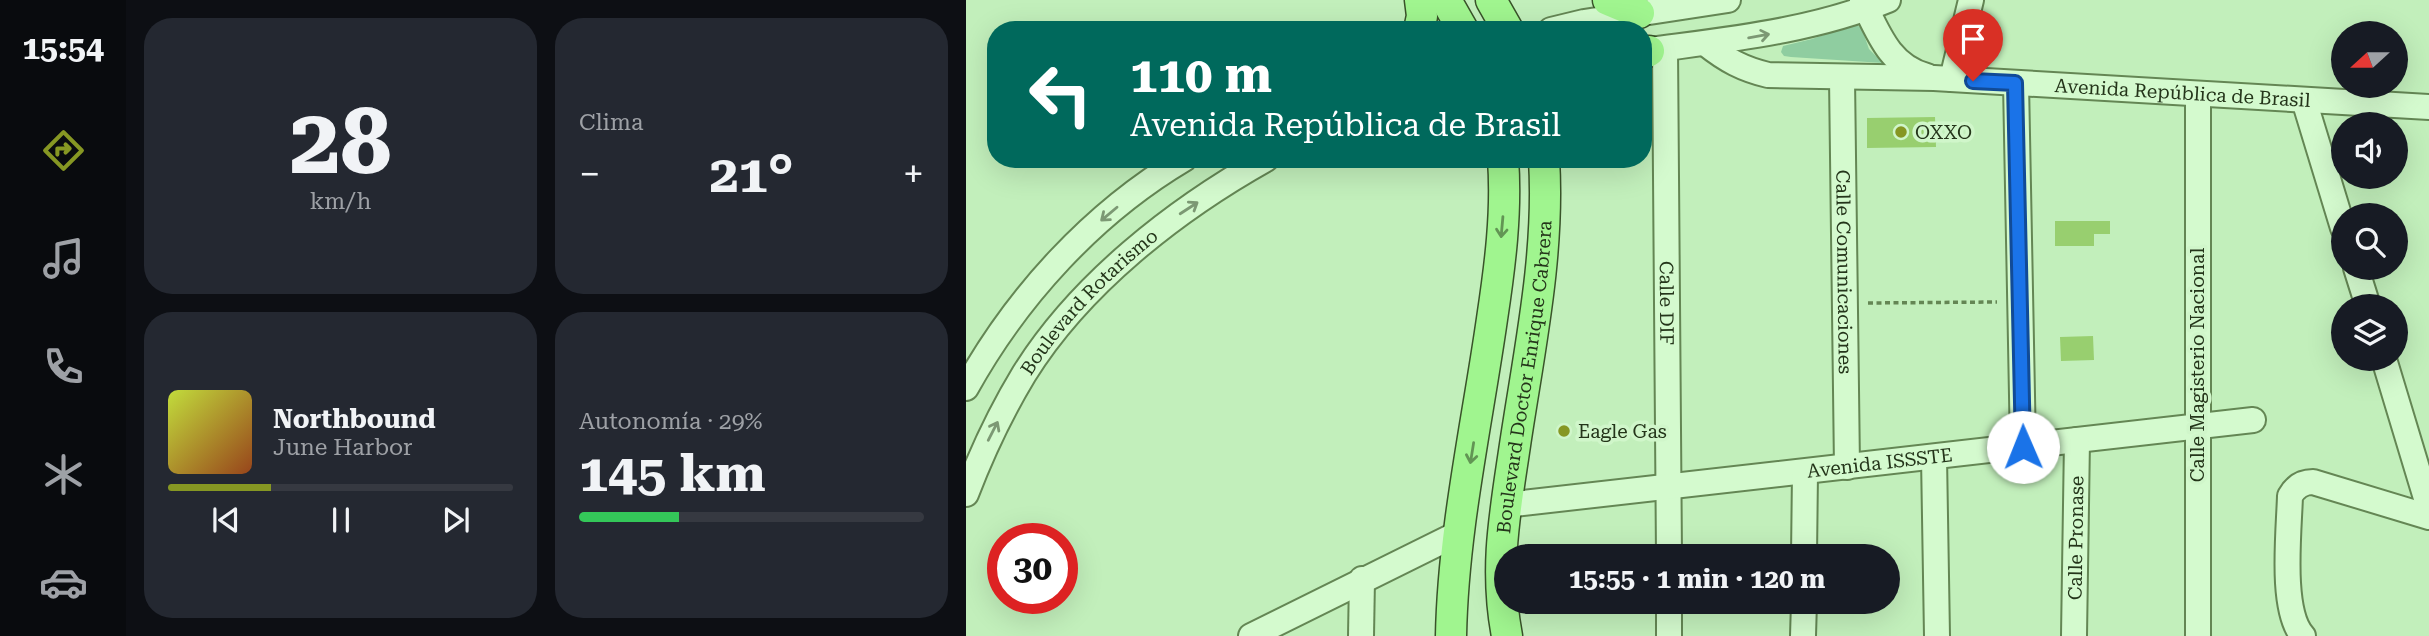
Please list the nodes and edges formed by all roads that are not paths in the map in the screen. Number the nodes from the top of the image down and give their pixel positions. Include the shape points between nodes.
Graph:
1 (1420, 0) edge
2 (1446, 0) edge
3 (1491, 0) edge
4 (1608, 0) edge
5 (1728, 0) edge
6 (1971, 0) edge
7 (1872, 3) edge
8 (1639, 13) junction
9 (1421, 21) edge
10 (1458, 21) edge
11 (1503, 21) edge
12 (1598, 21) edge
13 (1706, 44) junction
14 (1652, 51) edge
15 (1842, 78) junction
16 (1943, 79) junction
17 (2015, 83) junction
18 (2198, 94) junction
19 (1652, 99) edge
20 (2304, 100) junction
21 (2429, 107) edge
22 (1171, 168) edge
23 (1249, 168) edge
24 (1547, 168) edge
25 (1504, 172) edge
26 (2335, 203) edge
27 (2388, 371) edge
28 (966, 388) edge
29 (2253, 420) dead end
30 (2197, 427) junction
31 (2077, 440) junction
32 (2023, 447) junction
33 (1934, 457) junction
34 (1847, 467) junction
35 (1805, 472) junction
36 (1668, 487) junction
37 (966, 494) edge
38 (1506, 505) junction
39 (2429, 508) edge
40 (2429, 517) edge
41 (1459, 533) junction
42 (1669, 544) edge
43 (1804, 544) edge
44 (1362, 579) junction
45 (1669, 614) edge
46 (1804, 614) edge
47 (2301, 634) edge
48 (1251, 636) edge
49 (1361, 636) edge
50 (1451, 636) edge
51 (1507, 636) edge
52 (1669, 636) edge
53 (1803, 636) edge
54 (1937, 636) edge
55 (2074, 636) edge
56 (2198, 636) edge

1 - 9 main road
2 - 10 main road
3 - 11 main road
4 - 8 main road
5 - 8 street
6 - 16 street
13 -> 7 street via 1759,36
7 - 16 street, Avenida República de Brasil via 1884,42 1900,65
8 - 12 street
13 - 14 street
13 - 15 street, Avenida República de Brasil via 1746,70
15 - 16 street, Avenida República de Brasil
15 - 34 street, Calle Comunicaciones
16 - 17 street, Avenida República de Brasil
17 - 18 street, Avenida República de Brasil
17 - 32 street
18 - 20 street, Avenida República de Brasil
18 - 30 street, Calle Magisterio Nacional
19 - 36 street, Calle DIF
20 - 21 street, Avenida República de Brasil
20 - 26 street
22 -> 28 street via 1095,226 1038,282 1003,327
37 -> 23 street, Boulevard Rotarismo via 1025,372 1049,338 1120,261 1164,224
24 - 38 main road, Boulevard Doctor Enrique Cabrera via 1543,256
25 -> 41 main road, Boulevard Doctor Enrique Cabrera via 1497,281
27 - 39 street
29 - 30 street, Avenida ISSSTE
30 - 31 street, Avenida ISSSTE
30 - 56 street, Calle Magisterio Nacional
31 - 32 street, Avenida ISSSTE
31 - 55 street, Calle Pronase
32 - 33 street, Avenida ISSSTE
33 - 34 street, Avenida ISSSTE
33 - 54 street
34 - 35 street, Avenida ISSSTE
35 - 36 street, Avenida ISSSTE
35 - 43 street
36 - 38 street, Avenida ISSSTE
36 - 42 street, Calle DIF
38 - 51 main road, Boulevard Doctor Enrique Cabrera via 1499,567
40 - 47 street via 2313,482 2298,485 2290,496 2289,598
41 - 44 street
41 - 50 main road, Boulevard Doctor Enrique Cabrera
44 - 48 street
44 - 49 street
45 - 52 street
46 - 53 street

